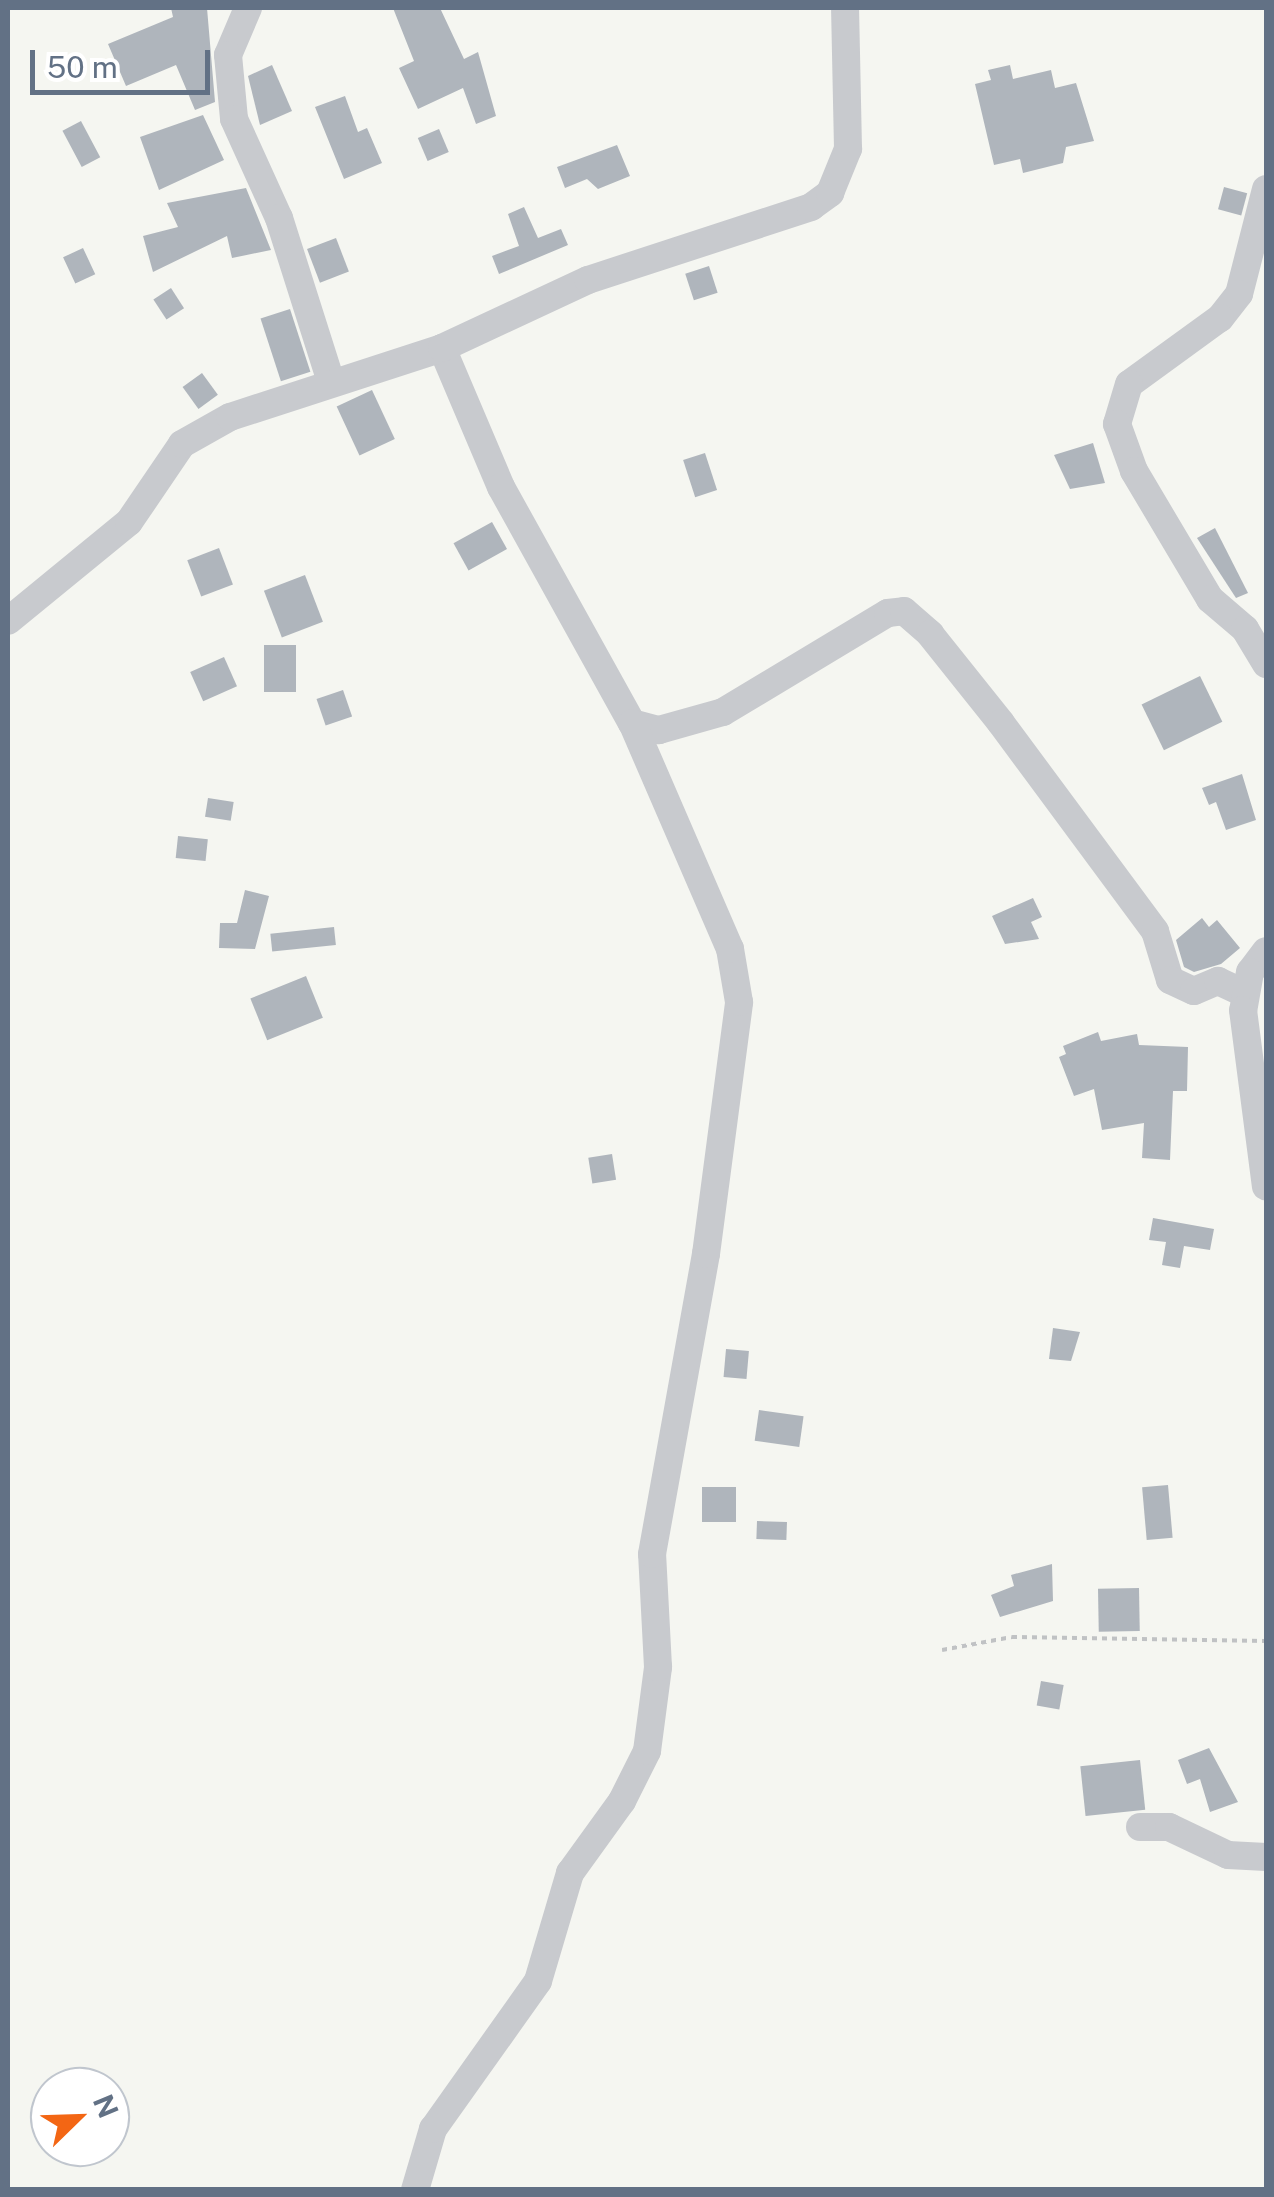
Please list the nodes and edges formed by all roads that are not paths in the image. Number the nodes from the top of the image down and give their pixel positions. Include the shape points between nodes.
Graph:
1 (248, 8) edge
2 (845, 8) edge
3 (1266, 188) edge
4 (442, 348) junction
5 (330, 379) junction
6 (8, 621) edge
7 (1266, 664) edge
8 (632, 723) junction
9 (1266, 951) edge
10 (1244, 993) junction
11 (1266, 1187) edge
12 (1140, 1826) dead end
13 (1266, 1858) edge
14 (415, 2190) edge

1 - 5 street via 228,55 234,119 280,218
2 - 4 street via 848,149 830,192 810,207 588,280
3 - 7 street via 1239,294 1220,318 1129,384 1117,424 1134,471 1210,599 1245,629
4 - 5 street
4 - 8 street via 502,488
5 - 6 street via 230,417 182,444 130,522
8 - 10 street via 659,730 723,712 888,613 904,612 930,634 1001,723 1155,931 1170,980 1194,991 1218,981
8 - 14 street via 730,949 739,1002 706,1254 652,1554 658,1667 647,1751 622,1802 570,1873 538,1982 433,2129
9 - 10 street
10 - 11 street
12 - 13 street via 1168,1827 1228,1855

